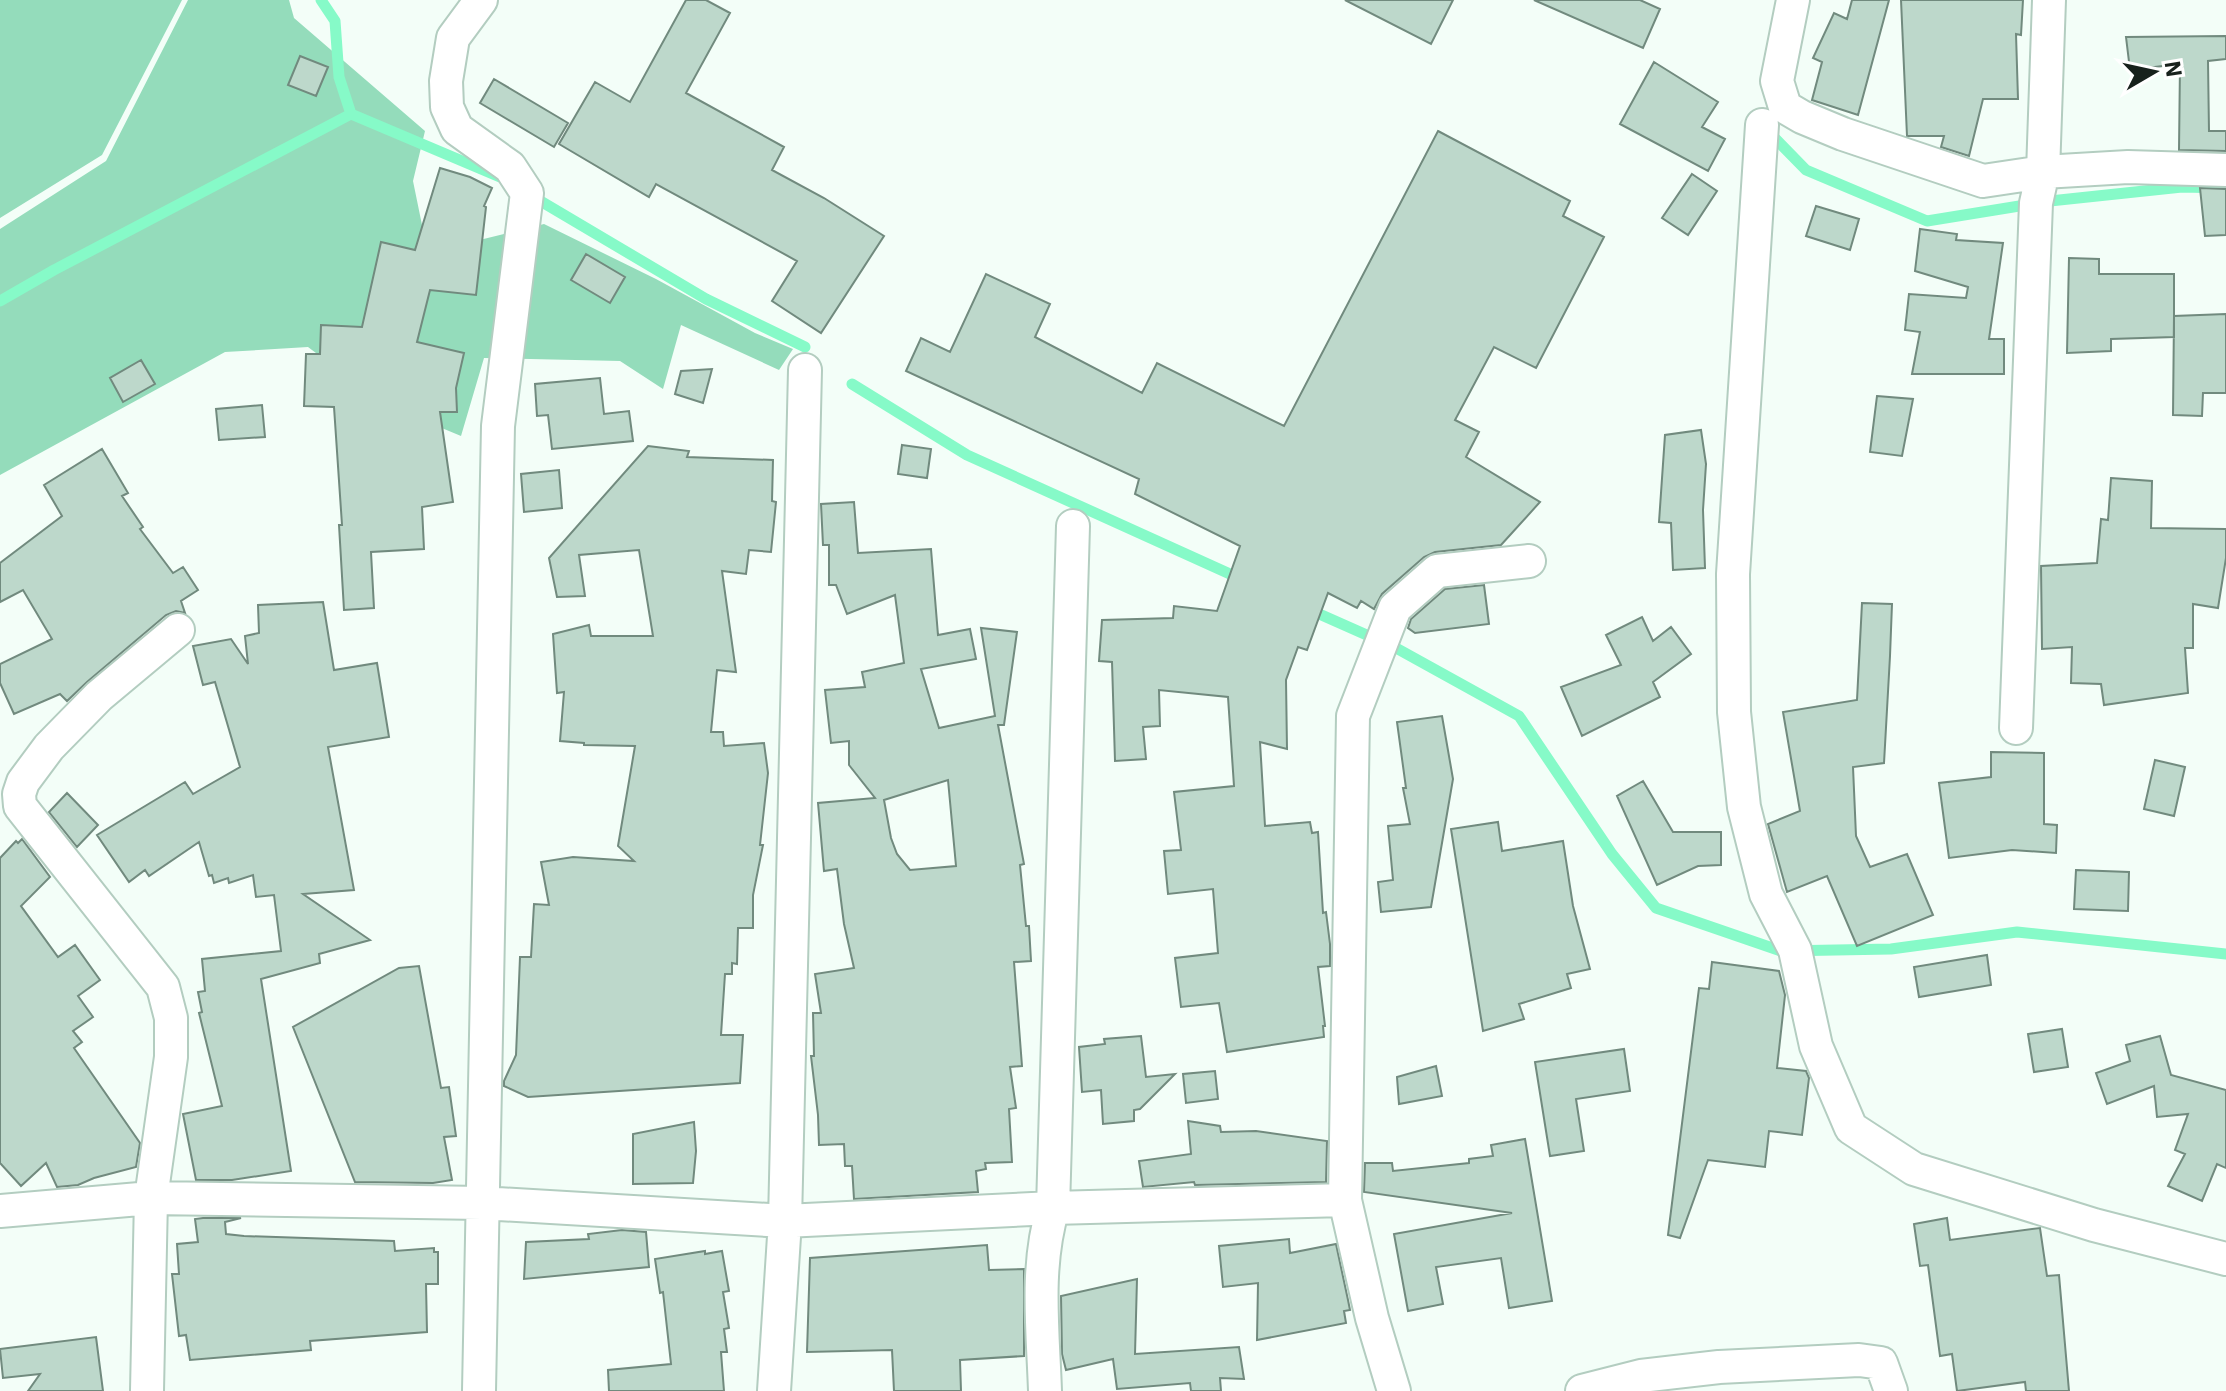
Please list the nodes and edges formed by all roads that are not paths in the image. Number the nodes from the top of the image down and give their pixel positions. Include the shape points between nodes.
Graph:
1 (481, 0) edge
2 (1793, 0) edge
3 (2049, 0) edge
4 (1762, 125) dead end
5 (2226, 170) edge
6 (2043, 172) junction
7 (805, 370) dead end
8 (1073, 526) dead end
9 (1529, 561) dead end
10 (178, 630) dead end
11 (2016, 728) dead end
12 (151, 1198) junction
13 (1345, 1200) junction
14 (482, 1203) junction
15 (1053, 1208) junction
16 (0, 1211) edge
17 (785, 1221) junction
18 (2226, 1259) edge
19 (147, 1391) edge
20 (479, 1391) edge
21 (774, 1391) edge
22 (1045, 1391) edge
23 (1394, 1391) edge
24 (1582, 1391) edge
25 (1891, 1391) edge

1 - 14 street via 453,38 447,107 457,129 510,167 527,193 498,426
2 - 6 street via 1777,81 1785,107 1843,134 1983,181
3 - 6 street
4 - 18 street via 1733,574 1734,712 1744,807 1758,865 1766,894 1795,950 1816,1046 1851,1128 1914,1169
5 - 6 street via 2128,167
6 - 11 street via 2036,203
7 - 17 street
8 - 15 street
9 - 13 street via 1437,571 1395,608 1353,716
10 - 12 street via 99,696 49,747 19,794 20,806 163,987 171,1018 171,1057
12 - 14 street
12 - 16 street
12 - 19 street
13 - 15 street
13 - 23 street
14 - 17 street
14 - 20 street
15 - 17 street
15 - 22 street via 1044,1237 1042,1281
17 - 21 street
24 - 25 street via 1641,1376 1719,1367 1859,1360 1881,1363

